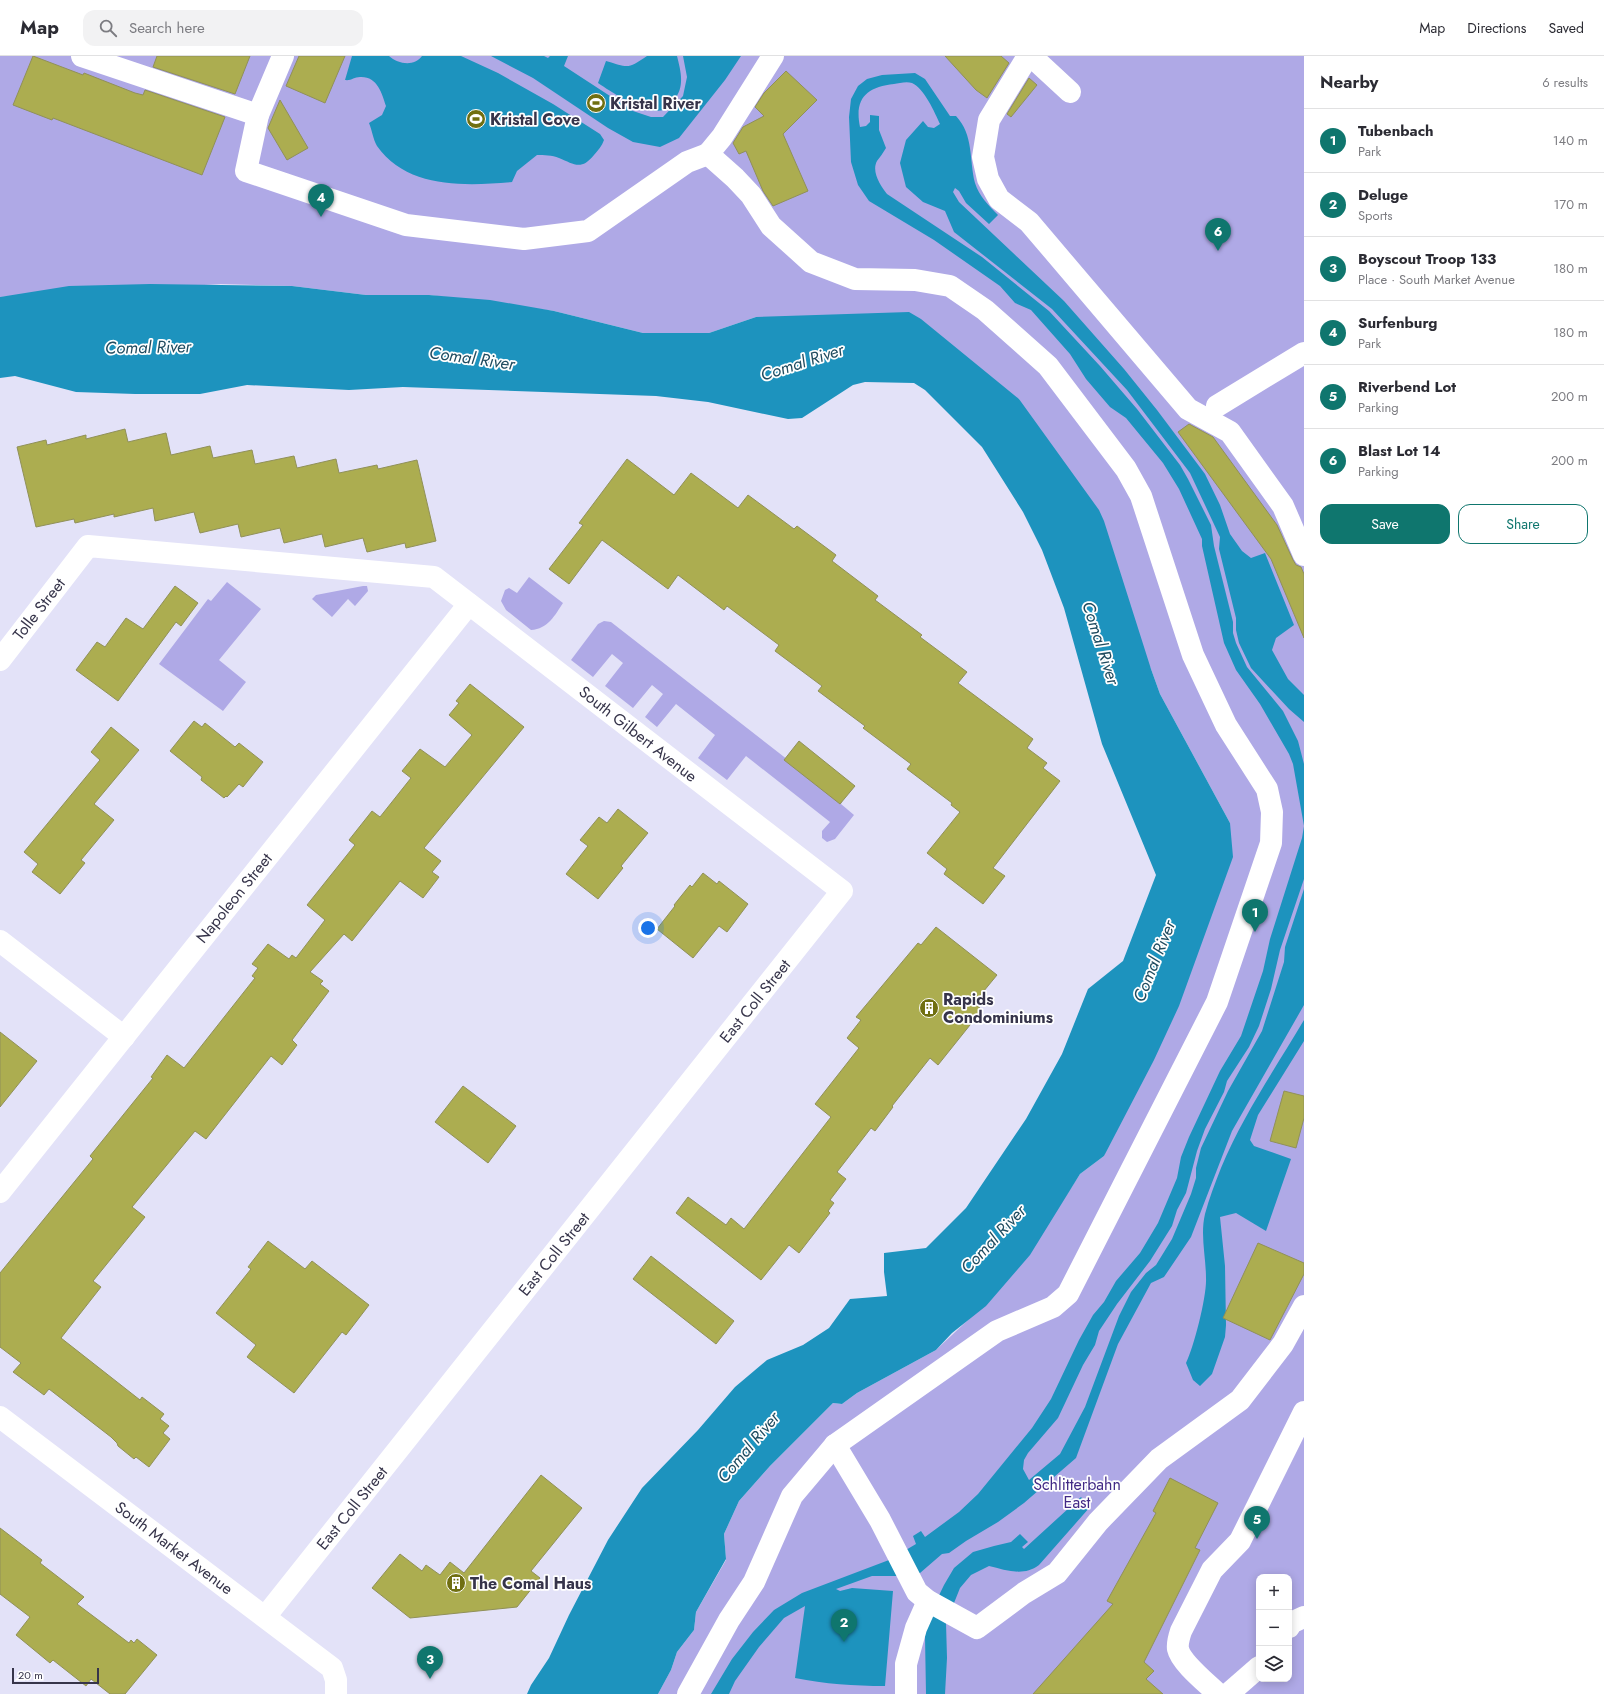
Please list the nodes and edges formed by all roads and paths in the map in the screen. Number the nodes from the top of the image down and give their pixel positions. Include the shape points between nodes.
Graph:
1 (82, 56) edge
2 (283, 56) edge
3 (773, 56) edge
4 (1029, 56) edge
5 (1070, 92) dead end
6 (258, 114) junction
7 (708, 154) junction
8 (1304, 353) edge
9 (1217, 406) dead end
10 (1304, 555) edge
11 (434, 577) joint
12 (469, 604) junction
13 (0, 660) edge
14 (842, 891) joint
15 (0, 941) edge
16 (124, 1037) junction
17 (0, 1192) edge
18 (1304, 1306) edge
19 (1304, 1412) edge
20 (0, 1417) edge
21 (835, 1444) junction
22 (928, 1601) junction
23 (265, 1617) junction
24 (1304, 1617) edge
25 (1292, 1623) edge
26 (1256, 1670) edge
27 (337, 1690) edge
28 (688, 1694) edge
29 (906, 1694) edge
30 (1218, 1694) edge
31 (1228, 1694) edge

1 - 6 street
2 - 6 street
3 - 7 street via 722,137
4 - 5 street
4 - 10 street via 989,120 983,157 988,180 999,199 1029,222 1188,409 1230,432 1282,506
6 - 7 street via 246,171 406,225 524,239 588,231 687,162
7 - 21 street via 751,195 772,226 811,262 855,279 915,280 950,286 985,310 1048,366 1126,469 1141,496 1193,655 1226,725 1266,789 1272,812 1271,843 1217,1002 1068,1294 1053,1307 997,1332
8 - 9 street
11 - 12 street, South Gilbert Avenue
11 - 13 street, Tolle Street via 88,546
12 - 14 street, South Gilbert Avenue
12 - 16 street, Napoleon Street
14 - 23 street, East Coll Street
15 - 16 street
16 - 17 street, Napoleon Street
18 - 22 street via 1283,1344 1240,1400 1159,1459 1098,1522 1057,1573 1024,1593 977,1628
19 - 30 street via 1240,1541 1212,1570 1178,1640 1178,1650 1184,1660
20 - 23 street, South Market Avenue
21 - 22 street via 880,1520 917,1592
21 - 28 street via 792,1496 754,1582 729,1620
22 - 29 street via 916,1628 906,1664
23 - 27 street, South Market Avenue via 332,1668
24 - 25 street
26 - 31 street

